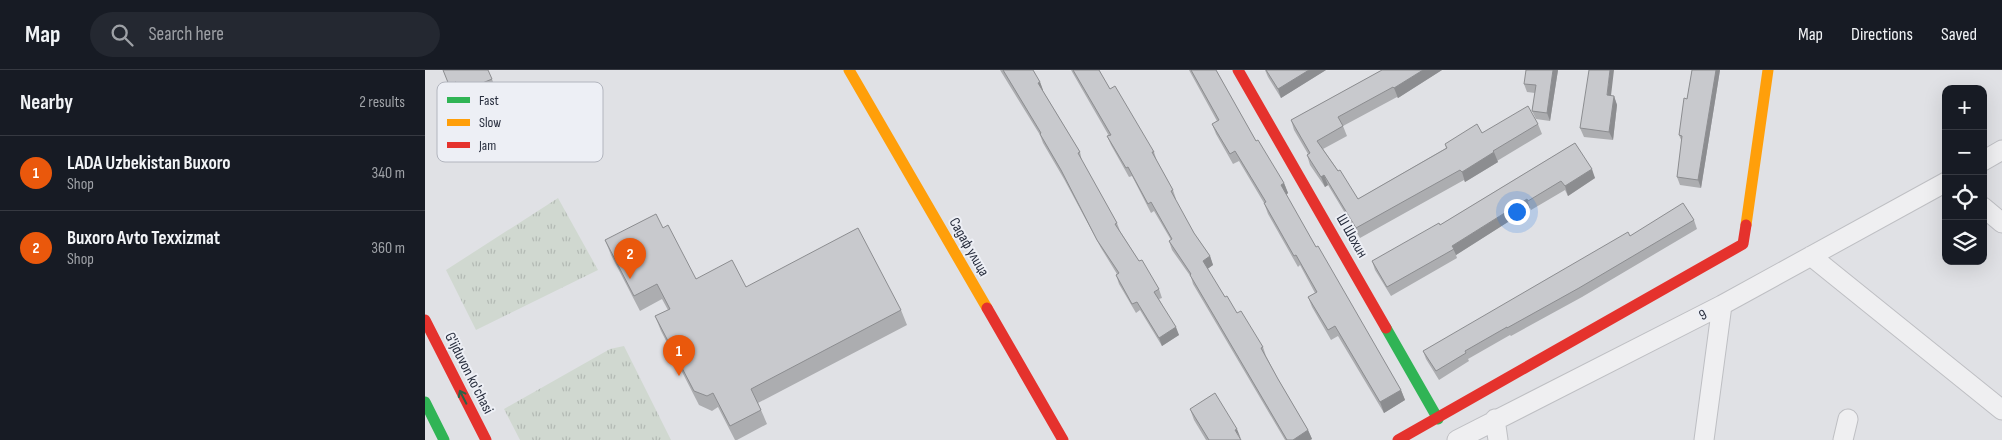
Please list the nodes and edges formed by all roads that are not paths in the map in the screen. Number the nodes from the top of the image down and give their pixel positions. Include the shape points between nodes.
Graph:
1 (849, 70) edge
2 (1238, 70) edge
3 (1768, 70) edge
4 (2002, 150) edge
5 (1987, 159) edge
6 (1942, 184) edge
7 (1987, 210) edge
8 (2002, 223) edge
9 (1811, 256) junction
10 (1722, 305) junction
11 (425, 320) edge
12 (425, 402) edge
13 (2002, 410) edge
14 (1438, 419) junction
15 (1495, 419) junction
16 (1848, 419) dead end
17 (444, 440) edge
18 (486, 440) edge
19 (1063, 440) edge
20 (1399, 440) edge
21 (1457, 440) edge
22 (1497, 440) edge
23 (1704, 440) edge
24 (1843, 440) edge

1 - 19 street, Садаф улица
2 - 14 street, Ш Шохин
3 - 14 street via 1743,244
4 - 5 street
6 - 9 street, 9
7 - 8 street
9 - 10 street, 9
9 - 13 street
10 - 15 street, 9
10 - 23 street
18 -> 11 street, G'ijduvon ko'chasi
12 - 17 street
14 - 20 street
15 - 21 street, 9
15 - 22 street
16 - 24 street

